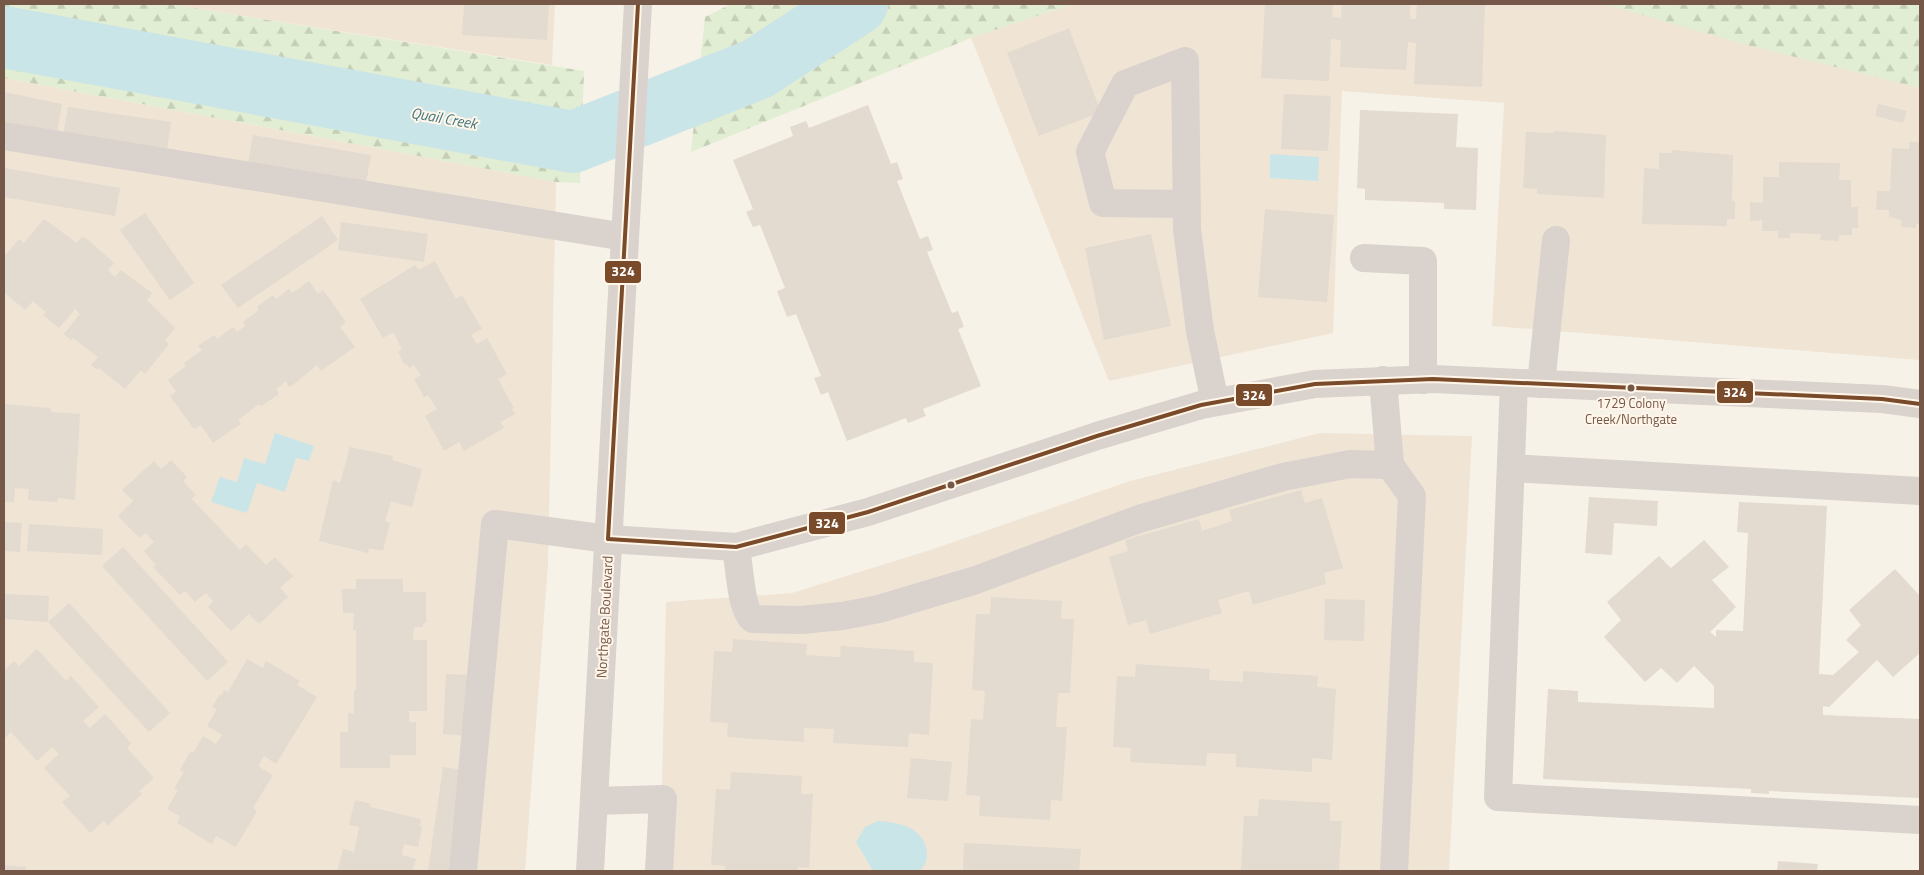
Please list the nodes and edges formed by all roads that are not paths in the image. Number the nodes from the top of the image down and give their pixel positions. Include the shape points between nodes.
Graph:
1 (638, 4) edge
2 (4, 136) edge
3 (1187, 204) junction
4 (625, 237) junction
5 (1556, 240) dead end
6 (1364, 258) dead end
7 (1383, 380) junction
8 (1424, 380) junction
9 (1514, 383) junction
10 (1541, 384) junction
11 (1215, 402) junction
12 (1920, 404) edge
13 (1390, 465) junction
14 (1510, 468) junction
15 (1920, 491) edge
16 (608, 539) junction
17 (736, 547) junction
18 (594, 801) junction
19 (1920, 820) edge
20 (463, 871) edge
21 (590, 871) edge
22 (659, 871) edge
23 (1394, 871) edge

1 - 4 street, Northgate Boulevard
2 - 4 street
3 - 3 street via 1185,70 1185,61 1125,84 1090,152 1103,203
3 - 11 street via 1187,229 1200,331
4 - 16 street, Northgate Boulevard
5 - 10 street
6 - 8 street via 1423,261
7 - 8 street
7 - 11 street via 1315,384
7 - 13 street
8 - 9 street
9 - 10 street
9 - 14 street
10 - 12 street via 1882,399
11 - 17 street via 1097,436 868,512
13 - 17 street via 1350,464 1283,477 1139,519 976,580 842,616 802,620 749,617
13 - 23 street via 1412,496
14 - 15 street
14 - 19 street via 1498,797
16 - 17 street
16 - 18 street, Northgate Boulevard
16 - 20 street via 495,524
18 - 21 street, Northgate Boulevard
18 - 22 street via 663,799

